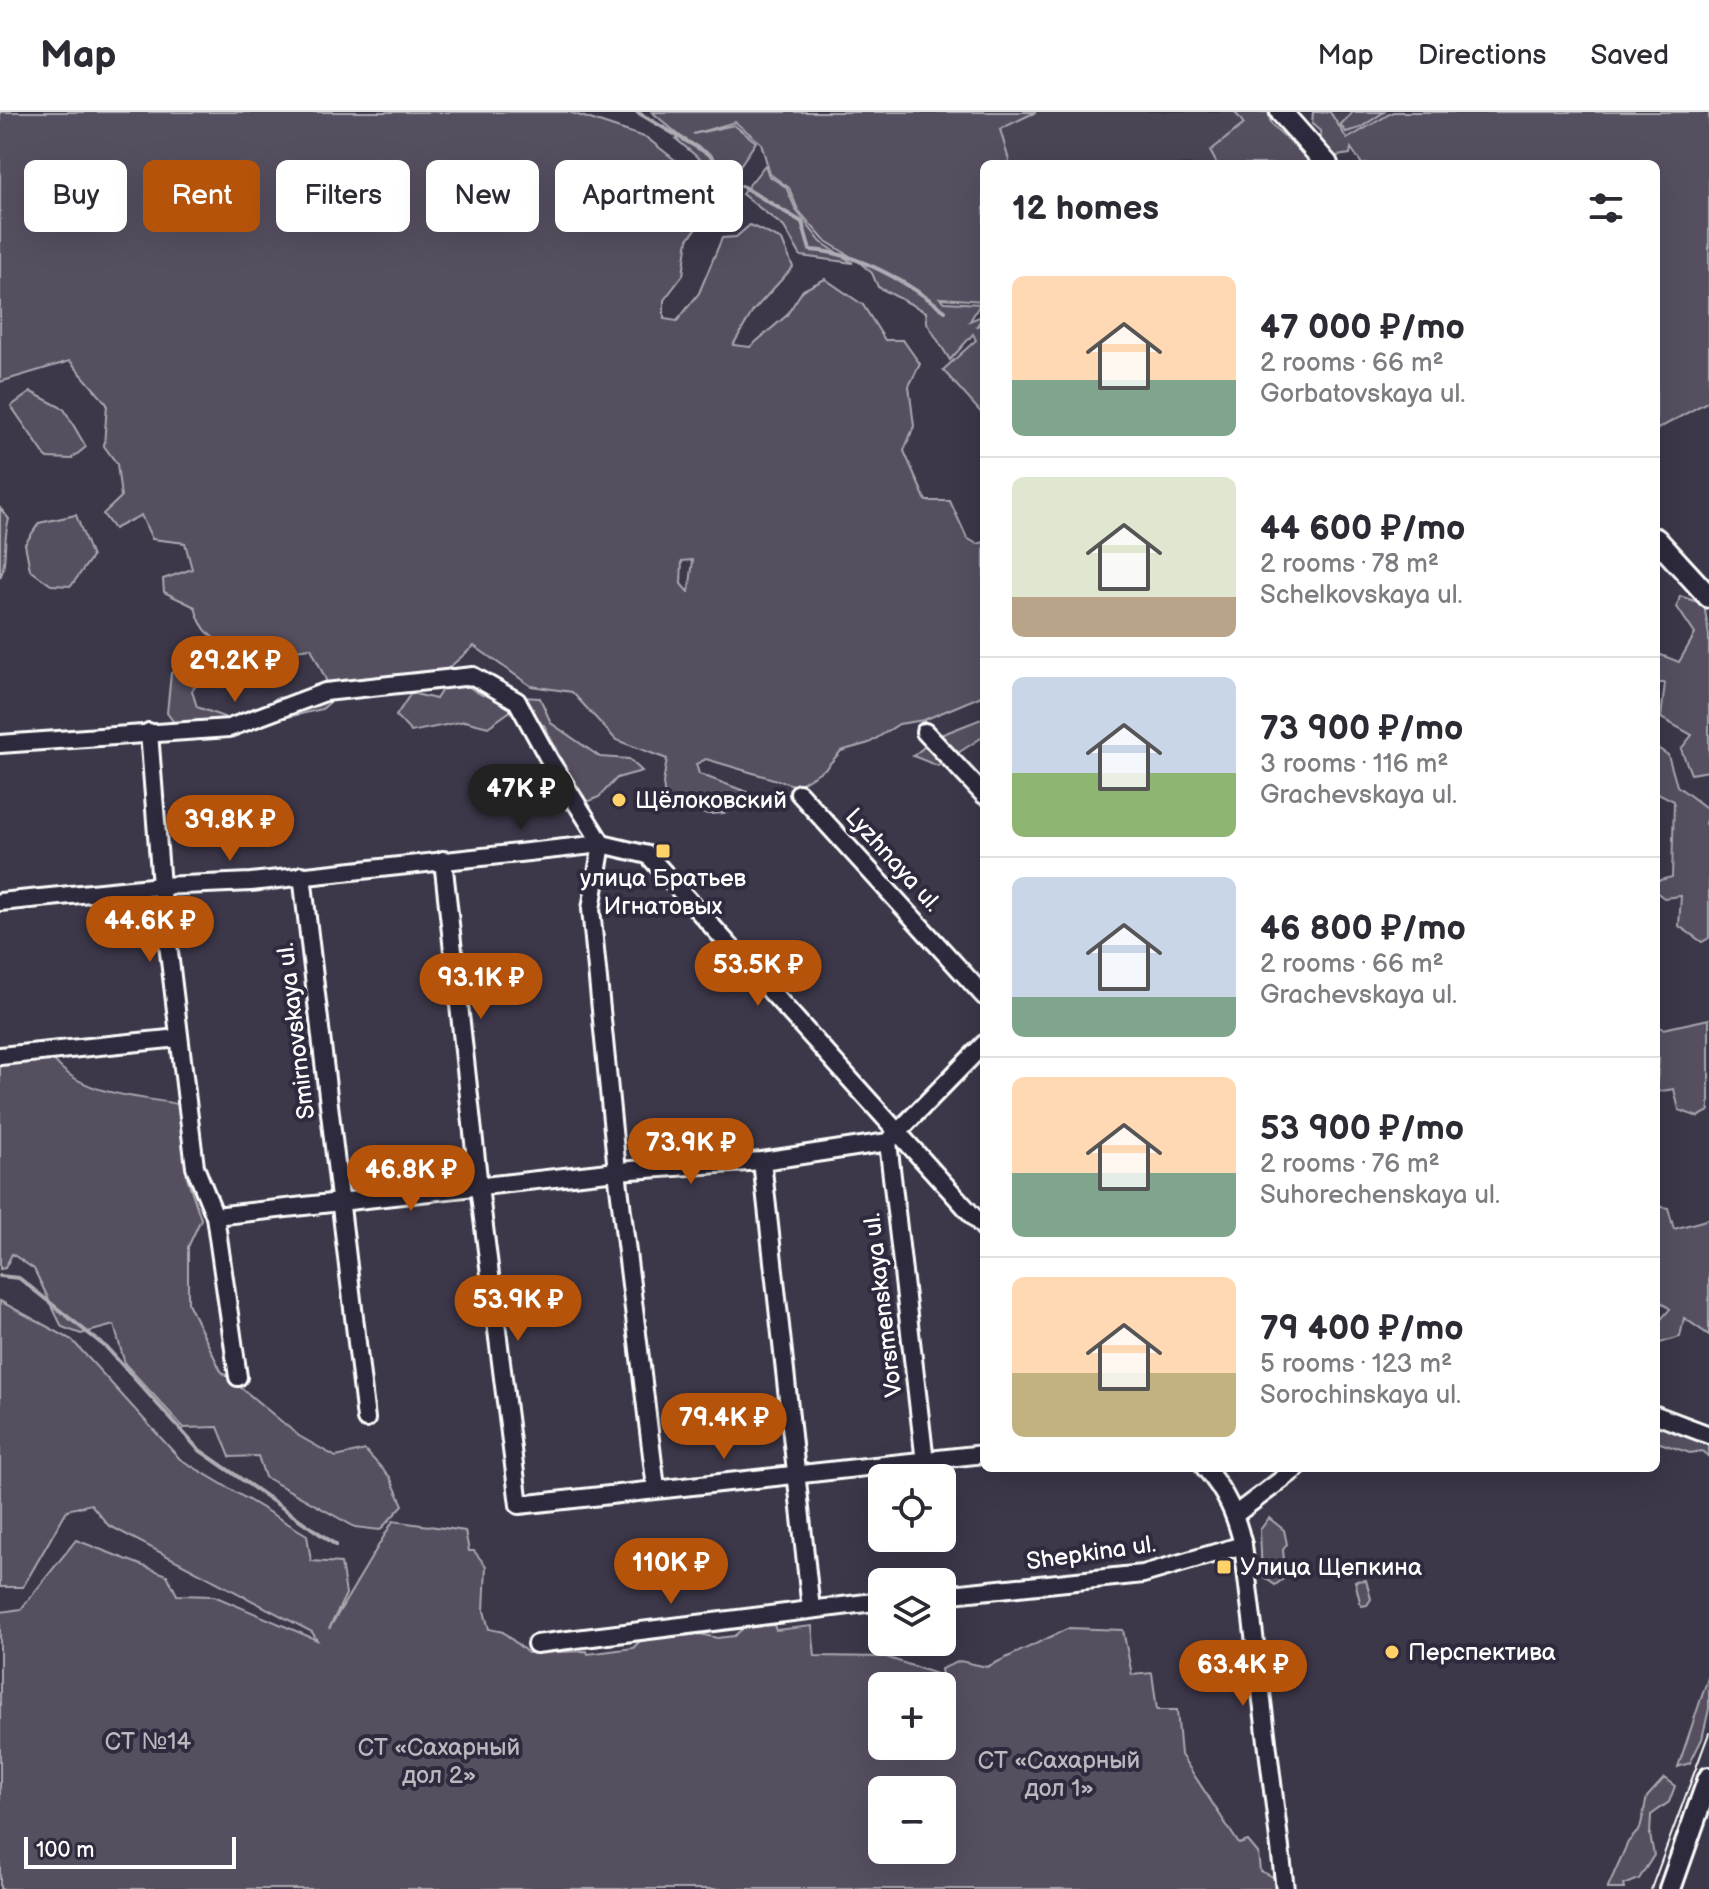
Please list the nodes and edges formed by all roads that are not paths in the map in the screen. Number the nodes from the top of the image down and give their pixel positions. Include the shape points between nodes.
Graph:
1 (1281, 112) edge
2 (1323, 160) edge
3 (1660, 543) edge
4 (1709, 597) edge
5 (149, 732) junction
6 (925, 732) dead end
7 (0, 744) edge
8 (980, 791) edge
9 (799, 793) dead end
10 (602, 844) junction
11 (443, 860) junction
12 (302, 875) junction
13 (161, 886) junction
14 (0, 902) edge
15 (980, 992) edge
16 (179, 1038) junction
17 (980, 1048) edge
18 (0, 1056) edge
19 (892, 1138) junction
20 (762, 1161) junction
21 (617, 1171) junction
22 (479, 1187) junction
23 (340, 1200) junction
24 (215, 1216) junction
25 (980, 1224) edge
26 (238, 1377) dead end
27 (1660, 1417) edge
28 (366, 1419) dead end
29 (1709, 1435) edge
30 (980, 1455) edge
31 (925, 1462) junction
32 (1208, 1472) edge
33 (1292, 1472) edge
34 (796, 1473) junction
35 (656, 1488) junction
36 (1236, 1514) junction
37 (1243, 1545) junction
38 (956, 1594) edge
39 (868, 1603) edge
40 (811, 1609) junction
41 (536, 1644) dead end
42 (1709, 1778) edge
43 (1285, 1889) edge
44 (1670, 1889) edge

1 - 2 street
3 - 4 street
5 - 7 street
5 - 10 street via 229,728 325,692 473,676 517,701
5 - 13 street
6 - 8 street
9 - 15 street, Lyzhnaya ul.
10 - 11 street
10 - 19 street via 648,855
10 - 21 street via 591,909
11 - 12 street
11 - 22 street
12 - 13 street
12 - 23 street, Smirnovskaya ul.
13 - 14 street
13 - 16 street
16 - 18 street
16 - 24 street via 195,1167
17 - 19 street
19 - 20 street
19 - 25 street
19 - 31 street, Vorsmenskaya ul.
20 - 21 street
20 - 34 street
21 - 22 street
21 - 35 street
22 - 23 street
22 - 35 street via 519,1505
23 - 24 street
23 - 28 street, Smirnovskaya ul.
24 - 26 street
27 - 29 street
30 - 31 street
31 - 34 street
32 - 36 street
33 - 36 street
34 - 35 street
34 - 40 street
36 - 37 street
37 - 38 street, Shepkina ul. via 1143,1574
37 - 43 street
39 - 40 street
40 - 41 street
42 - 44 street

